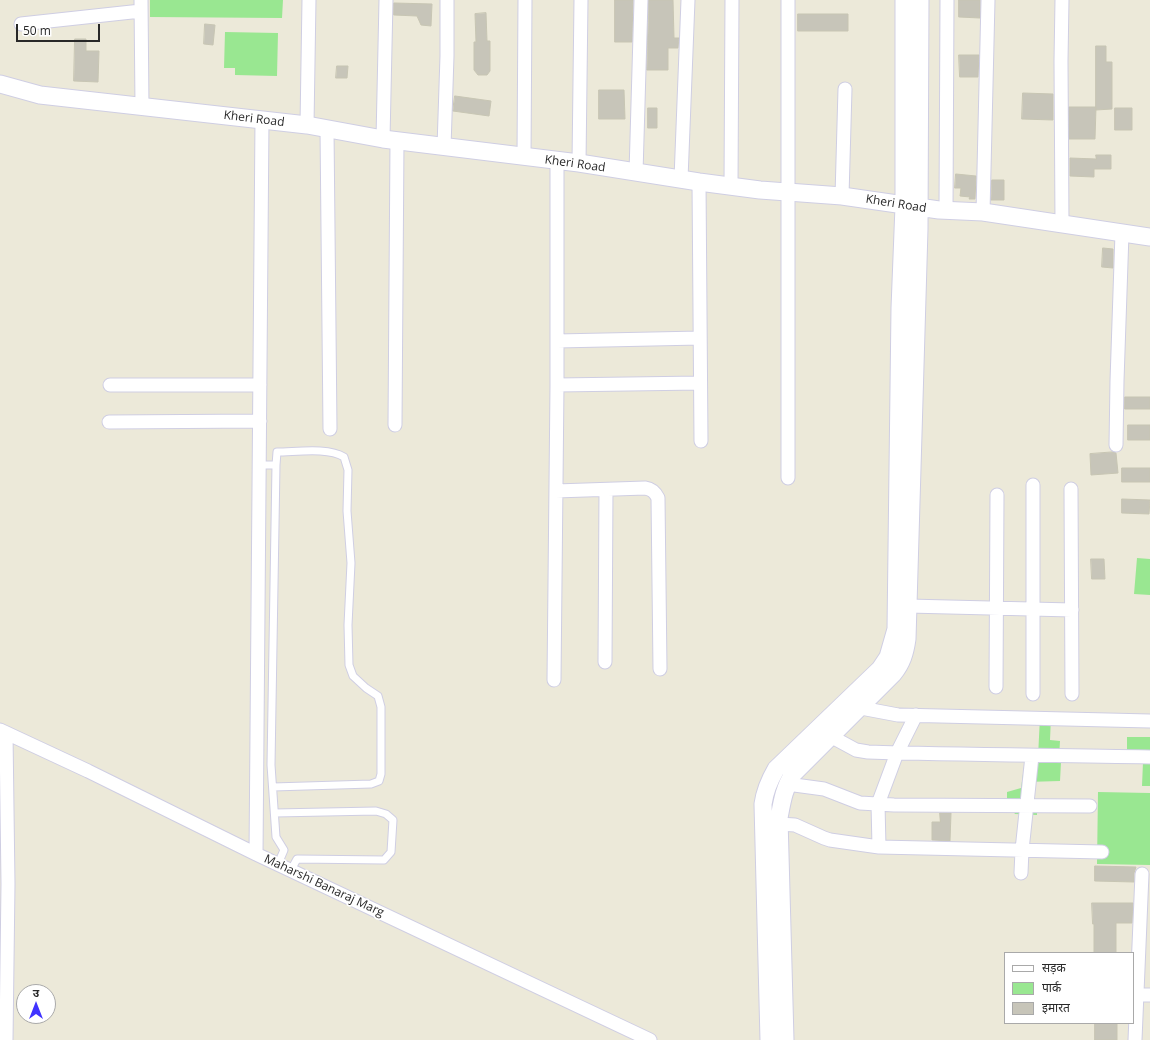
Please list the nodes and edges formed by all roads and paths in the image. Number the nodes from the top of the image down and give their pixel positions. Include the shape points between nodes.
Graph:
1 (309, 0) edge
2 (386, 0) edge
3 (446, 0) edge
4 (525, 0) edge
5 (581, 0) edge
6 (641, 0) edge
7 (688, 0) edge
8 (732, 0) edge
9 (788, 0) edge
10 (904, 0) edge
11 (920, 0) edge
12 (947, 0) edge
13 (988, 0) edge
14 (1062, 0) edge
15 (141, 6) edge
16 (21, 24) dead end
17 (0, 84) edge
18 (845, 89) dead end
19 (142, 106) junction
20 (262, 120) junction
21 (307, 126) junction
22 (327, 129) junction
23 (390, 140) junction
24 (444, 147) junction
25 (524, 157) junction
26 (557, 161) junction
27 (579, 164) junction
28 (636, 173) junction
29 (681, 179) junction
30 (699, 182) junction
31 (731, 186) junction
32 (788, 192) junction
33 (842, 196) junction
34 (912, 206) junction
35 (946, 210) junction
36 (983, 212) junction
37 (1062, 224) junction
38 (1122, 233) junction
39 (1150, 237) edge
40 (700, 338) junction
41 (557, 341) junction
42 (700, 383) junction
43 (110, 385) dead end
44 (260, 385) junction
45 (557, 385) junction
46 (260, 421) junction
47 (109, 422) dead end
48 (394, 425) dead end
49 (330, 429) dead end
50 (701, 441) dead end
51 (1116, 445) dead end
52 (276, 463) junction
53 (259, 465) junction
54 (788, 478) dead end
55 (1033, 485) dead end
56 (1071, 489) dead end
57 (606, 490) junction
58 (556, 491) junction
59 (997, 495) dead end
60 (908, 606) junction
61 (996, 608) junction
62 (1032, 609) junction
63 (1072, 610) junction
64 (605, 662) dead end
65 (660, 669) dead end
66 (554, 680) dead end
67 (996, 687) dead end
68 (1033, 694) dead end
69 (1072, 694) dead end
70 (860, 708) junction
71 (916, 715) junction
72 (1150, 721) edge
73 (3, 731) edge
74 (832, 737) junction
75 (897, 753) junction
76 (1032, 756) junction
77 (1150, 757) edge
78 (787, 784) junction
79 (273, 788) junction
80 (878, 804) junction
81 (1027, 806) junction
82 (1090, 806) dead end
83 (275, 813) junction
84 (779, 824) junction
85 (880, 847) junction
86 (1022, 850) junction
87 (1102, 852) dead end
88 (256, 854) junction
89 (278, 864) junction
90 (291, 870) junction
91 (1021, 873) dead end
92 (1142, 874) dead end
93 (1143, 995) edge
94 (6, 1040) edge
95 (650, 1040) edge
96 (769, 1040) edge
97 (785, 1040) edge
98 (1136, 1040) edge

1 - 21 street
2 - 23 street
3 - 24 street
4 - 25 street
5 - 27 street
6 - 28 street
7 - 29 street
8 - 31 street
9 - 32 street
10 - 34 street
11 - 34 street
12 - 35 street
13 - 36 street
14 - 37 street
15 - 16 street
15 - 19 street
17 - 19 street, Kheri Road via 40,95
18 - 33 street
19 - 20 street, Kheri Road
20 - 21 street, Kheri Road
20 - 44 street
21 - 22 street, Kheri Road
22 - 23 street, Kheri Road
22 - 49 street
23 - 24 street, Kheri Road
23 - 48 street
24 - 25 street, Kheri Road
25 - 26 street, Kheri Road
26 - 27 street, Kheri Road
26 - 41 street
27 - 28 street, Kheri Road
28 - 29 street, Kheri Road
29 - 30 street, Kheri Road
30 - 31 street, Kheri Road
30 - 40 street
31 - 32 street, Kheri Road
32 - 33 street, Kheri Road
32 - 54 street
33 - 34 street, Kheri Road
34 - 35 street, Kheri Road
34 - 60 street
34 - 96 street via 900,308 896,629 888,657 880,669 776,769 765,791 763,812
35 - 36 street, Kheri Road
36 - 37 street, Kheri Road
37 - 38 street, Kheri Road
38 - 39 street, Kheri Road
38 - 51 street
40 - 41 street
40 - 42 street
41 - 45 street
42 - 45 street
42 - 50 street
43 - 44 street
44 - 46 street
45 - 58 street
46 - 47 street
46 - 53 street
52 - 53 lane
52 - 79 lane via 271,765
52 - 79 lane via 277,452 328,451 344,457 348,470 347,511 351,562 349,665 353,676 378,696 381,707 381,774 378,781 371,784
53 - 88 street
55 - 62 street
56 - 63 street
57 - 58 street
57 - 64 street
57 - 65 street via 650,489 658,498
58 - 66 street
59 - 61 street
60 - 61 street
60 - 70 street via 907,639 901,665
61 - 62 street
61 - 67 street
62 - 63 street
62 - 68 street
63 - 69 street
70 - 71 street via 898,715
70 - 74 street
71 - 72 street
71 - 75 street
73 - 88 street, Maharshi Banaraj Marg via 88,770
73 - 94 street via 8,884
74 - 75 street via 856,750
74 - 78 street via 793,774
75 - 76 street
75 - 80 street
76 - 77 street
76 - 81 street
78 - 80 street via 824,789 860,803
78 - 84 street
79 - 83 lane
80 - 81 street
80 - 85 street
81 - 82 street
81 - 86 street
83 - 89 lane via 276,837 284,850
83 - 90 lane via 376,811 386,814 393,820 391,852 384,860 297,859
84 - 85 street via 795,825 830,840
84 - 97 street
85 - 86 street
86 - 87 street
86 - 91 street
88 - 89 street, Maharshi Banaraj Marg
89 - 90 street, Maharshi Banaraj Marg
90 - 95 street, Maharshi Banaraj Marg
92 - 93 street
93 - 98 street

